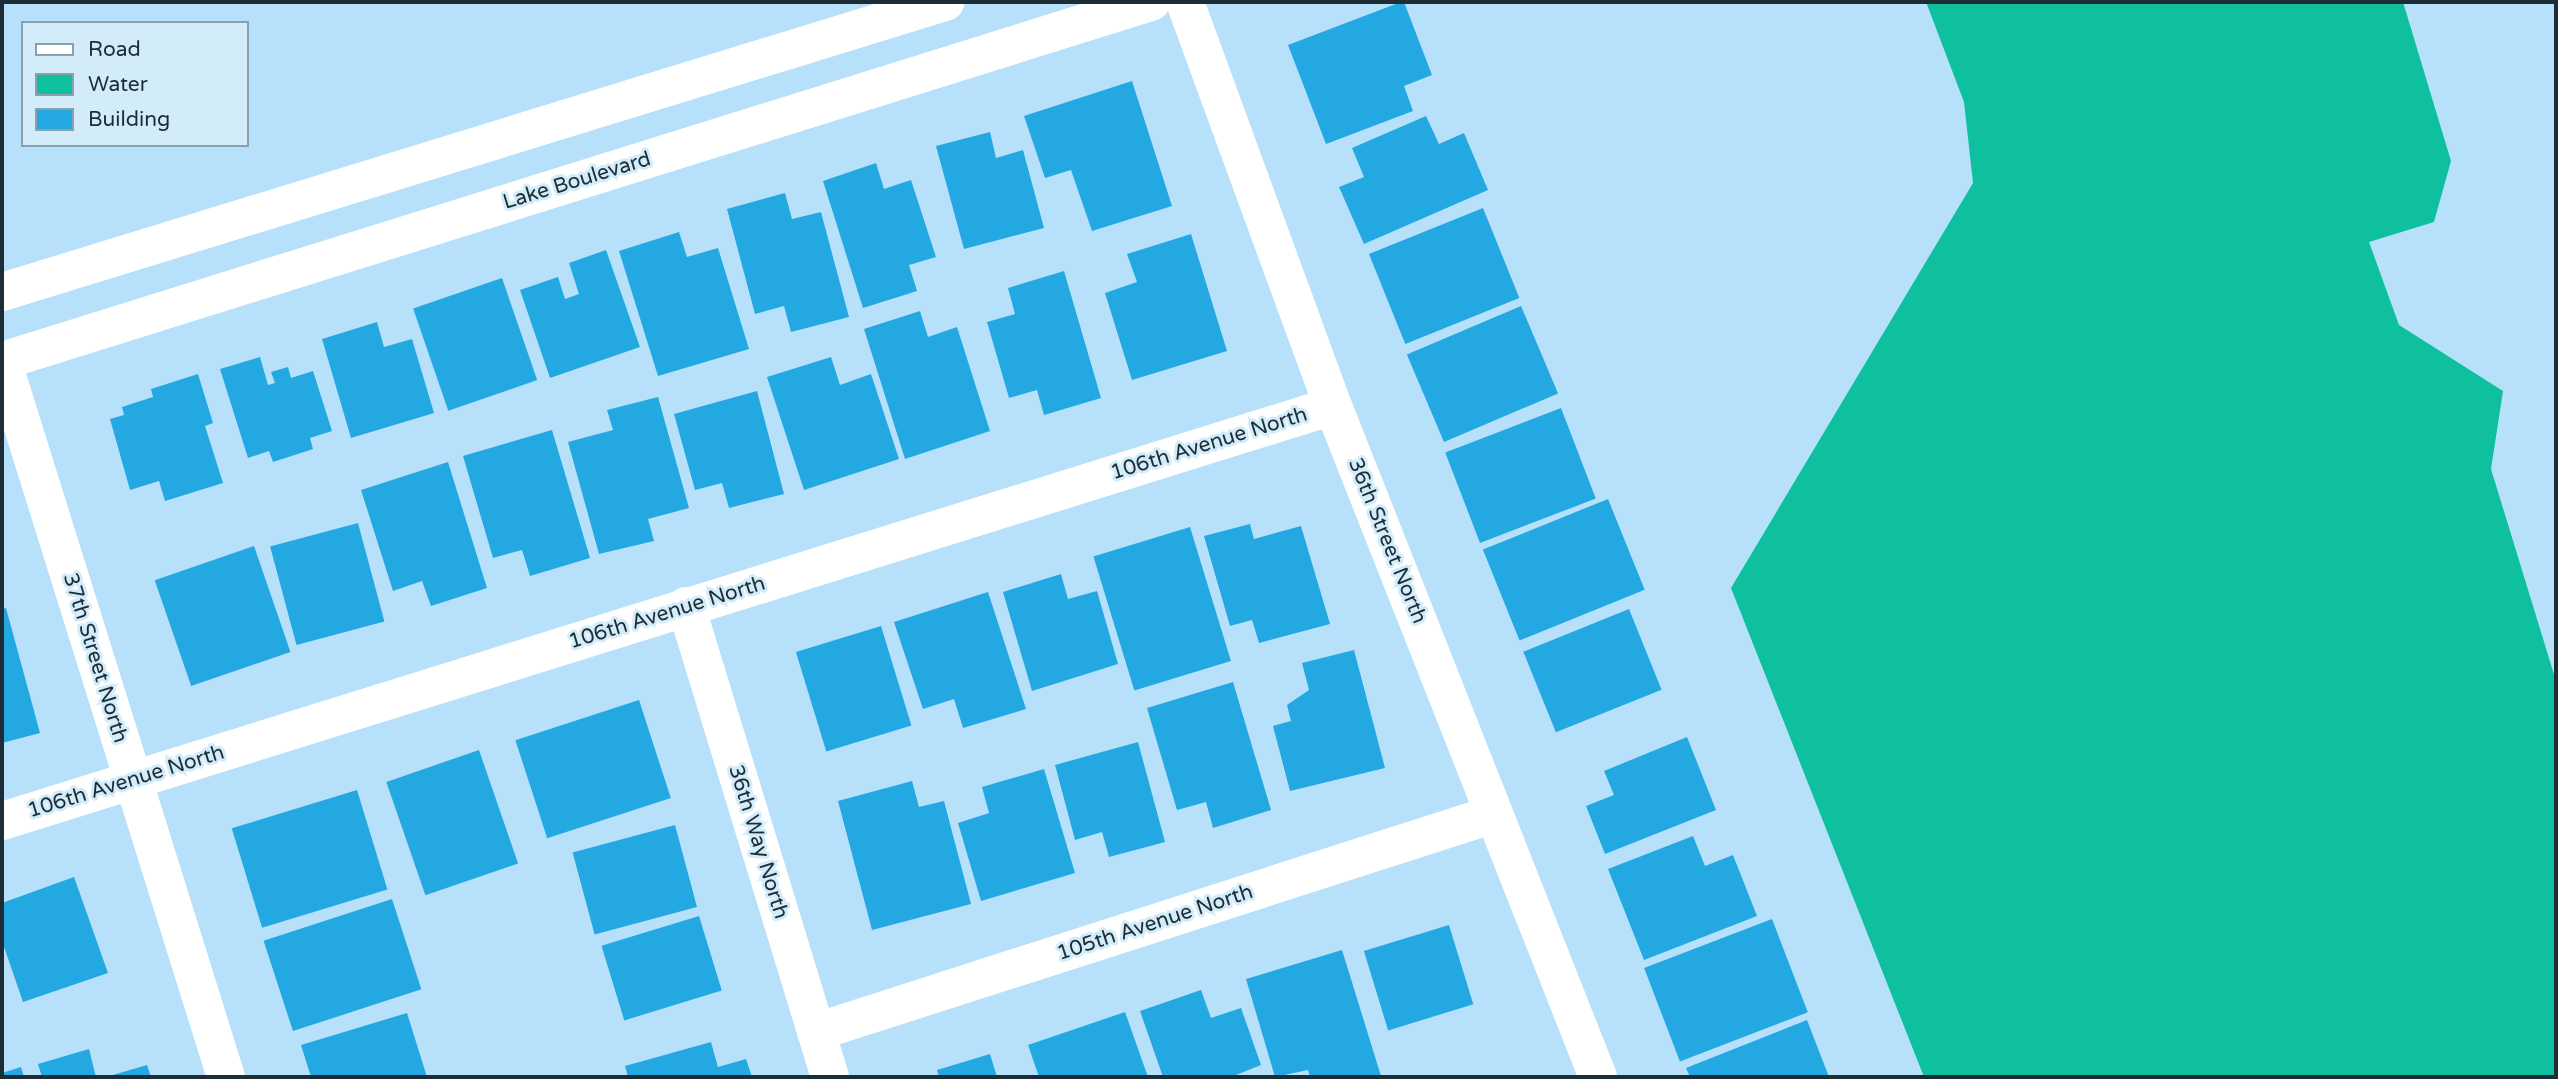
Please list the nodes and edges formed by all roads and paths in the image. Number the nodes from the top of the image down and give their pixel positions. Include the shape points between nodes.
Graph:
1 (945, 2) edge
2 (1152, 2) edge
3 (1185, 2) edge
4 (2, 292) edge
5 (2, 361) edge
6 (1333, 406) junction
7 (686, 606) junction
8 (134, 780) junction
9 (1494, 814) junction
10 (2, 821) edge
11 (816, 1032) junction
12 (226, 1077) edge
13 (830, 1077) edge
14 (1598, 1077) edge

1 - 4 street
2 - 5 street, Lake Boulevard
3 - 6 street, 36th Street North
5 - 8 street, 37th Street North
6 - 7 street, 106th Avenue North
6 - 9 street, 36th Street North
7 - 8 street, 106th Avenue North
7 - 11 street, 36th Way North
8 - 10 street, 106th Avenue North
8 - 12 street, 37th Street North
9 - 11 street, 105th Avenue North
9 - 14 street, 36th Street North
11 - 13 street, 36th Way North

